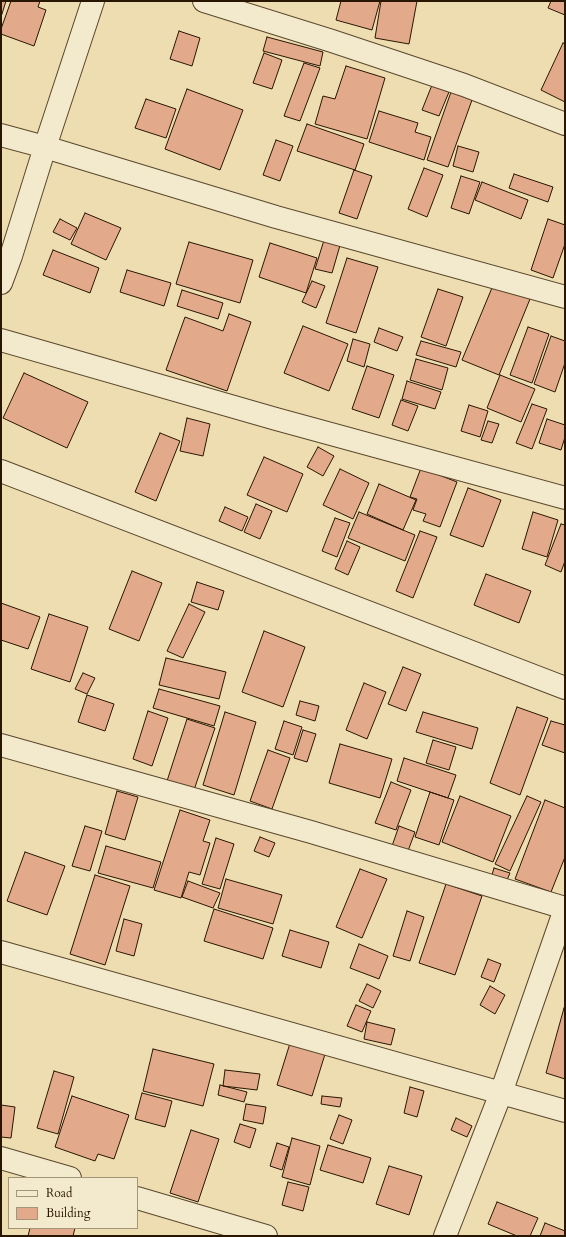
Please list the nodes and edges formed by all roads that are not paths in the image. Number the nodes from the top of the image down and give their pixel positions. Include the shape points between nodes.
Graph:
1 (93, 1) edge
2 (204, 1) edge
3 (565, 124) edge
4 (1, 135) edge
5 (45, 147) junction
6 (1, 283) edge
7 (565, 297) edge
8 (1, 340) edge
9 (1, 472) edge
10 (565, 498) edge
11 (565, 688) edge
12 (1, 745) edge
13 (565, 909) edge
14 (1, 952) edge
15 (501, 1093) junction
16 (565, 1111) edge
17 (1, 1158) edge
18 (67, 1177) edge
19 (138, 1198) edge
20 (266, 1236) edge
21 (445, 1236) edge

1 - 5 street
2 - 3 street via 464,85
4 - 5 street
5 - 6 street
5 - 7 street via 276,217
8 - 10 street
9 - 11 street
12 - 13 street via 311,832
13 - 15 street
14 - 15 street
15 - 16 street
15 - 21 street
17 - 18 street
19 - 20 street

